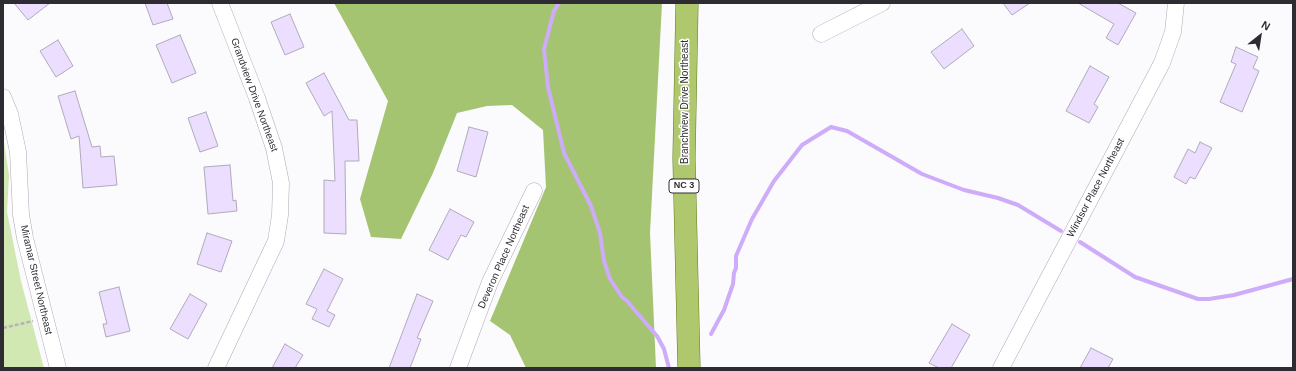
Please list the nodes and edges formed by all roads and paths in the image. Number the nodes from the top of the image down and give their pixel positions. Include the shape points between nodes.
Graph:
1 (220, 3) edge
2 (687, 3) edge
3 (882, 3) edge
4 (1176, 3) edge
5 (821, 34) dead end
6 (3, 97) edge
7 (534, 191) dead end
8 (35, 321) dead end
9 (3, 328) edge
10 (58, 368) edge
11 (216, 368) edge
12 (458, 368) edge
13 (689, 368) edge
14 (1001, 368) edge

1 - 11 street, Grandview Drive Northeast via 274,148 279,167 280,209 276,241
2 - 13 main road, Branchview Drive Northeast / NC 3 via 684,158
3 - 5 street
4 - 14 street, Windsor Place Northeast via 1173,32 1162,63
6 - 10 street, Miramar Street Northeast via 10,114 18,152 21,215 25,238
7 - 12 street, Deveron Place Northeast via 490,282
8 - 9 path

